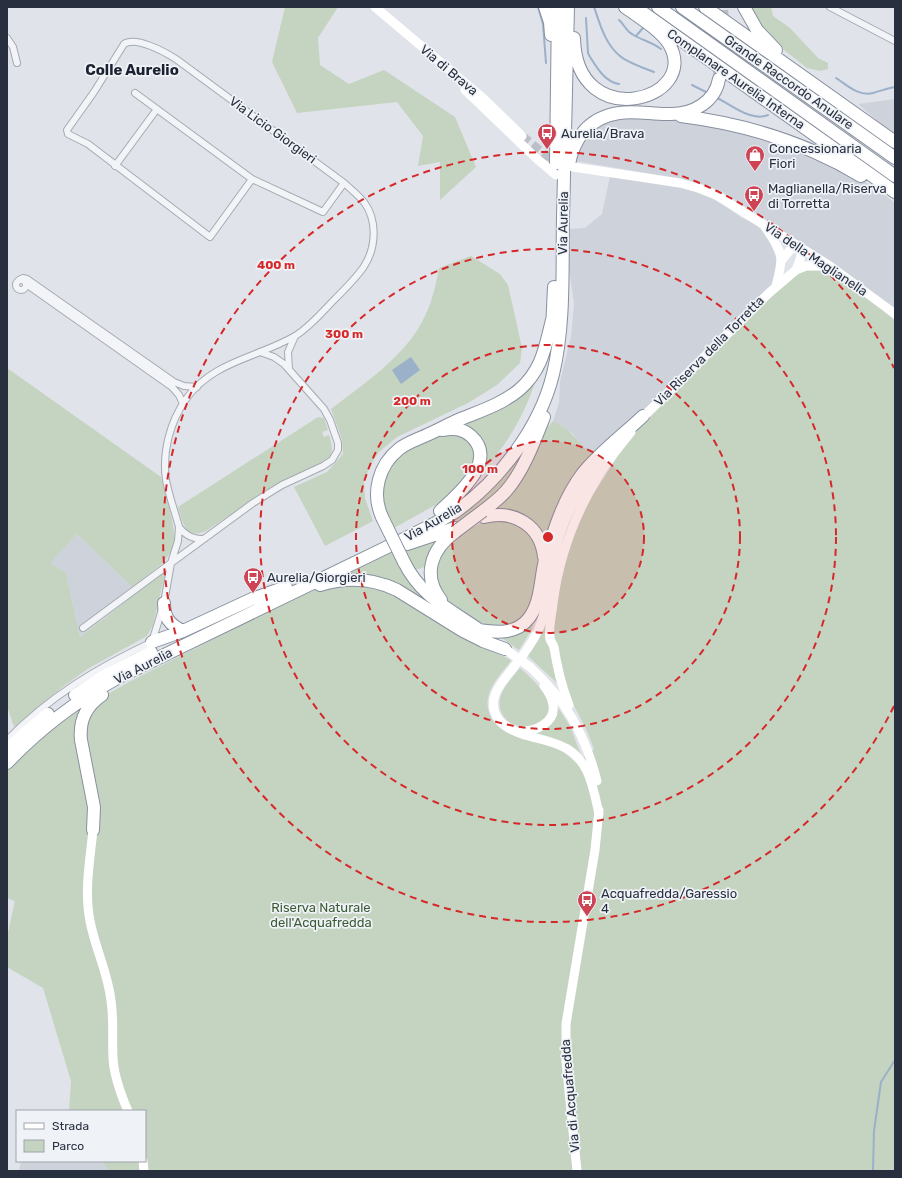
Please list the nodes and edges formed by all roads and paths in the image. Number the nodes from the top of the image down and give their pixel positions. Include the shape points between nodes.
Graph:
1 (375, 7) edge
2 (545, 7) edge
3 (625, 7) edge
4 (635, 7) edge
5 (658, 7) edge
6 (682, 7) edge
7 (705, 7) edge
8 (744, 7) edge
9 (830, 7) edge
10 (567, 8) edge
11 (7, 38) edge
12 (895, 41) edge
13 (17, 63) dead end
14 (448, 69) junction
15 (718, 83) tunnel mouth
16 (135, 93) dead end
17 (157, 109) junction
18 (671, 114) junction
19 (556, 126) junction
20 (522, 136) tunnel mouth
21 (894, 141) edge
22 (895, 158) edge
23 (115, 166) junction
24 (573, 167) dead end
25 (556, 175) junction
26 (895, 176) edge
27 (252, 180) junction
28 (344, 183) junction
29 (895, 192) edge
30 (895, 199) edge
31 (763, 223) junction
32 (563, 229) junction
33 (801, 247) junction
34 (782, 260) junction
35 (830, 266) junction
36 (796, 270) junction
37 (776, 286) junction
38 (52, 299) junction
39 (895, 314) edge
40 (552, 319) junction
41 (296, 335) junction
42 (559, 335) junction
43 (260, 352) junction
44 (289, 369) junction
45 (162, 377) junction
46 (197, 387) junction
47 (183, 404) junction
48 (643, 416) junction
49 (431, 433) junction
50 (440, 511) junction
51 (483, 514) junction
52 (179, 527) junction
53 (455, 530) junction
54 (204, 539) junction
55 (362, 559) junction
56 (544, 560) junction
57 (171, 563) junction
58 (406, 565) junction
59 (431, 568) junction
60 (286, 587) junction
61 (164, 603) junction
62 (258, 610) junction
63 (452, 613) junction
64 (83, 628) dead end
65 (479, 630) junction
66 (183, 631) junction
67 (152, 642) junction
68 (187, 644) junction
69 (506, 648) junction
70 (530, 667) junction
71 (507, 727) junction
72 (580, 733) junction
73 (7, 740) edge
74 (7, 750) edge
75 (7, 763) edge
76 (599, 814) junction
77 (93, 830) joint
78 (128, 1110) edge
79 (577, 1171) edge

1 - 14 street, Via di Brava
2 - 19 highway via 551,30 552,93
3 - 10 highway via 664,38 671,48 674,59 672,74 665,85 654,93 628,100 602,94 584,75 577,58
4 - 29 highway, Complanare Aurelia Interna
5 - 26 highway, Grande Raccordo Anulare
6 - 22 highway, Grande Raccordo Anulare
7 - 21 highway
8 - 21 highway via 757,30 773,48 876,122
9 - 12 street
10 - 19 highway, Via Aurelia
10 - 32 highway, Via Aurelia
11 - 13 street via 12,44
14 - 20 street, Via di Brava
14 - 25 street via 457,83
15 - 18 highway via 704,104 688,112
16 - 17 street
17 - 23 street
17 - 27 street
18 - 30 highway via 724,122 787,140 826,157
18 - 32 highway via 620,112 604,117 585,131 577,141 571,156
19 - 25 highway, Via Aurelia
23 - 27 street via 210,237
23 - 28 street, Via Licio Giorgieri via 88,144 66,132 122,46 134,42 160,49 176,59
24 - 31 street, Via della Maglianella via 693,186 722,198
25 - 40 highway, Via Aurelia
27 - 28 street via 323,212
28 - 41 street, Via Licio Giorgieri via 360,197 369,212 373,230 372,251 363,269 347,287
31 - 33 street, Via della Maglianella
31 - 34 street via 779,248
32 - 42 highway, Via Aurelia
33 - 34 street via 790,250
33 - 35 street, Via della Maglianella
33 - 36 street via 802,254
34 - 37 street
35 - 36 street via 806,266
35 - 39 street, Via della Maglianella
36 - 37 street, Via Riserva della Torretta
37 - 48 street, Via Riserva della Torretta
38 - 38 street via 26,286 24,281 19,280 25,278
38 - 45 street
40 - 49 highway via 540,362 531,378 519,390 503,401
40 - 50 highway, Via Aurelia via 545,373 524,424 490,470 461,497
41 - 43 street, Via Licio Giorgieri
41 - 44 street, Via Licio Giorgieri via 288,352
42 - 51 highway via 558,373 552,398 540,427 513,482
42 - 55 highway, Via Aurelia via 553,375 545,398 524,438 501,470 450,515
43 - 44 street via 274,357
43 - 46 street, Via Licio Giorgieri via 222,368
44 - 54 street via 329,416 338,443 337,453 323,466 289,481 264,496
45 - 46 street via 181,385
45 - 47 street via 176,391
46 - 47 street, Via Licio Giorgieri
47 - 52 street, Via Licio Giorgieri via 171,429 165,468 168,490
48 - 56 highway via 582,474 559,516
48 - 71 street via 594,472 565,520 555,551 540,626 494,697 495,712
48 - 72 street via 605,465 583,504 565,549 556,581 550,640 554,645 564,692
49 - 50 highway via 453,429 464,431 474,440 480,453 474,476
49 - 58 highway, bridge via 393,455 384,466 379,479 377,493 382,517
50 - 60 highway, Via Aurelia
51 - 53 highway, bridge
51 - 56 highway via 506,515 525,523 540,540
52 - 54 street via 191,537
52 - 57 street, Via Licio Giorgieri via 178,543
53 - 55 highway
53 - 59 highway via 435,554
54 - 57 street
55 - 62 highway, Via Aurelia
56 - 65 highway via 535,606 526,622 512,631
57 - 61 street, Via Licio Giorgieri
57 - 64 street
58 - 59 highway via 416,573
58 - 63 highway via 424,590
59 - 63 highway via 433,589
60 - 66 highway via 252,599
60 - 74 highway, Via Aurelia via 100,678 50,713
61 - 66 highway via 168,621
61 - 67 street, Via Licio Giorgieri
62 - 68 highway, Via Aurelia
62 - 69 highway via 329,583 349,579 372,581 397,590 463,631
63 - 65 highway
65 - 69 highway
66 - 67 highway
67 - 73 street, Via Aurelia via 70,686
68 - 75 highway, Via Aurelia via 125,674 85,698 51,722
68 - 77 highway via 161,662 102,694 84,714 80,733 94,807
69 - 70 street, Via di Acquafredda, bridge
70 - 71 street via 550,695 554,706 553,712 545,724 535,729 519,731
70 - 72 street, Via di Acquafredda via 556,693
71 - 76 street via 515,732 563,746 577,757 589,774
72 - 76 street, Via di Acquafredda via 597,780
76 - 79 street, Via di Acquafredda via 566,1024 566,1060
77 - 78 street via 88,912 110,990 113,1060

